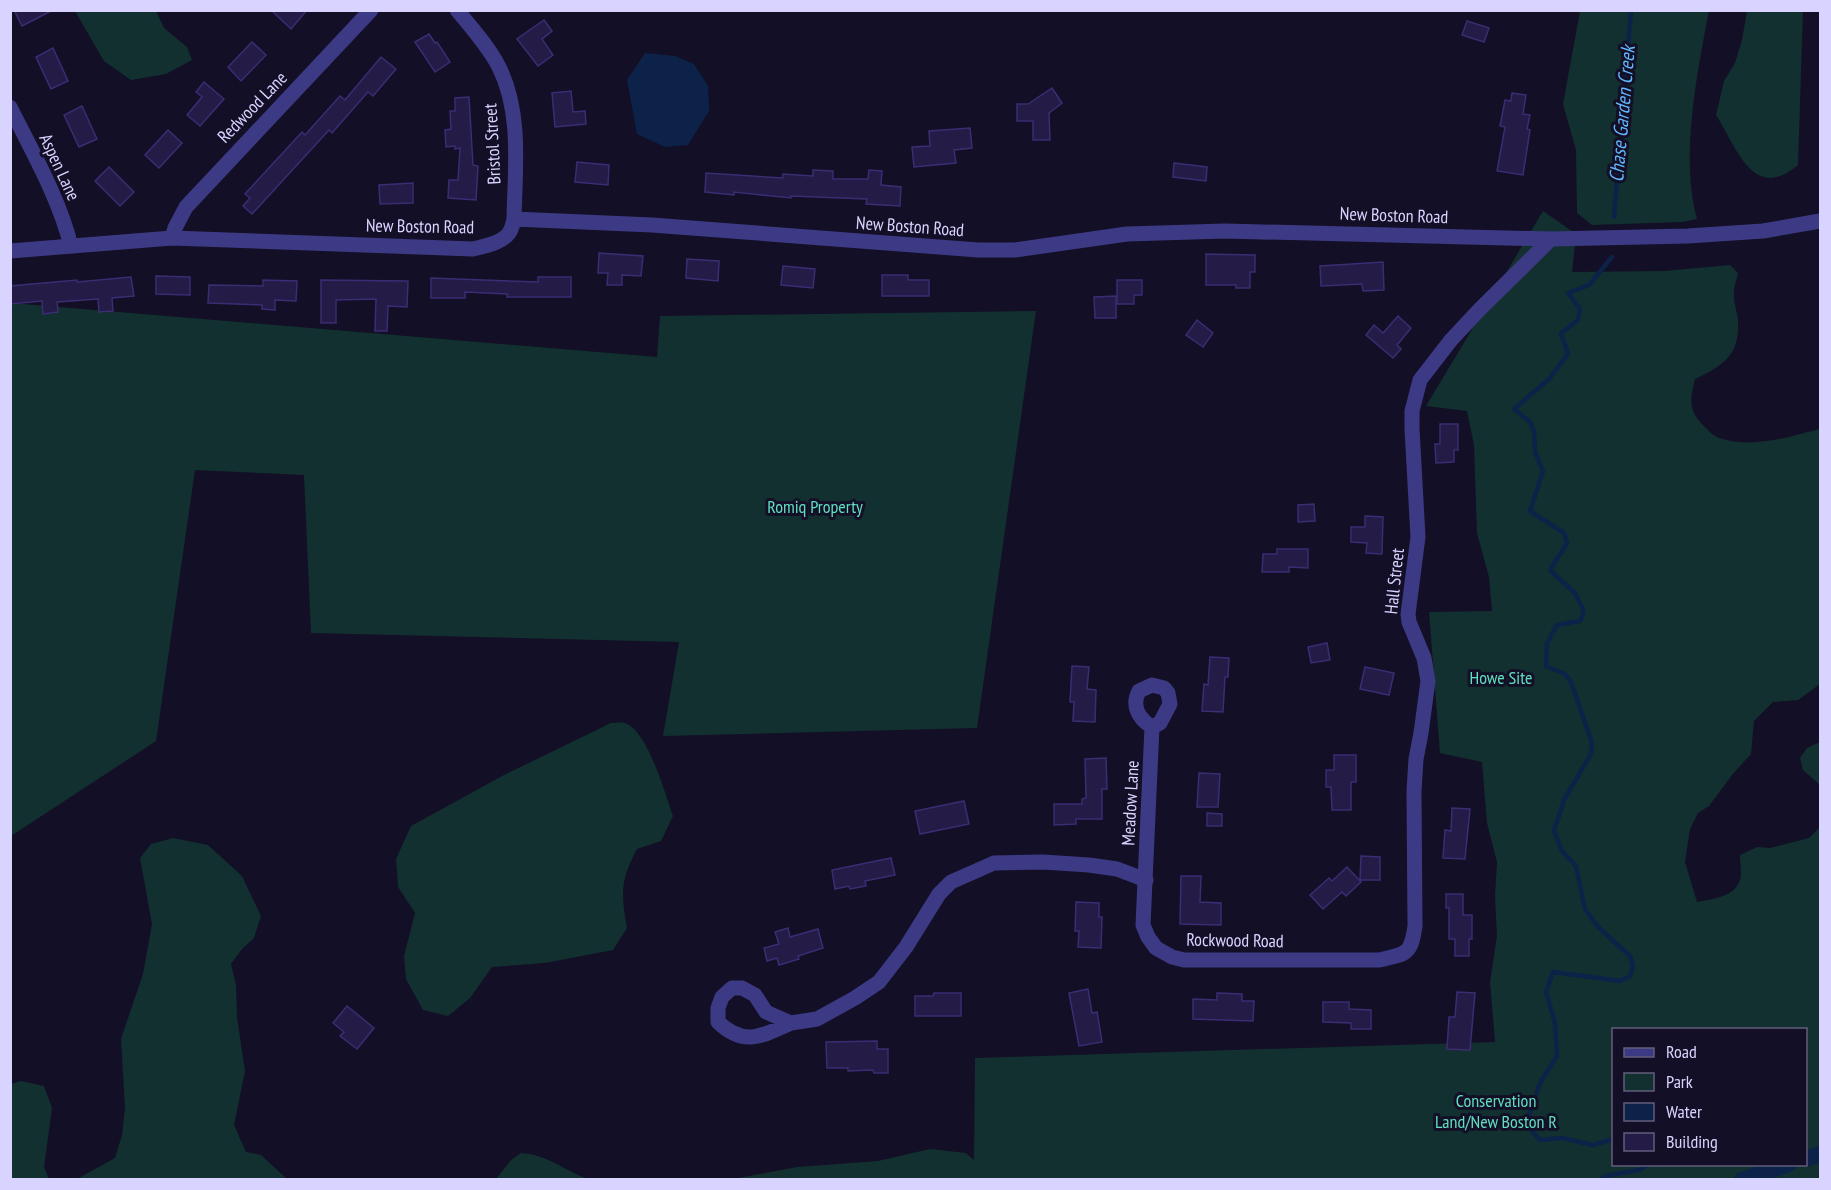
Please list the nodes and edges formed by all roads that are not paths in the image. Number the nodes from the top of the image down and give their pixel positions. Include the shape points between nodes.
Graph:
1 (370, 10) edge
2 (457, 10) edge
3 (10, 107) edge
4 (514, 219) junction
5 (1821, 221) edge
6 (172, 238) junction
7 (1551, 239) junction
8 (70, 246) junction
9 (10, 251) edge
10 (1152, 727) dead end
11 (1146, 880) junction
12 (1386, 958) joint
13 (791, 1023) junction

1 - 6 street, Redwood Lane via 186,207
2 - 4 street, Bristol Street via 498,65 509,93 515,138
3 - 8 street, Aspen Lane via 54,198
4 - 6 street, New Boston Road via 504,237 473,249
4 - 7 street, New Boston Road via 652,225 978,250 1027,249 1127,234 1225,231
5 - 7 street, New Boston Road via 1764,231
6 - 8 street, New Boston Road
7 - 12 street, Hall Street via 1451,340 1420,381 1415,396 1412,429 1418,537 1408,614 1428,681 1415,770 1413,941 1404,955
8 - 9 street, New Boston Road
10 - 11 street, Meadow Lane
11 - 12 street, Rockwood Road via 1143,925 1156,948 1172,957 1205,961
11 - 13 street via 1117,869 1089,865 994,863 951,882 939,894 879,982 817,1019
13 - 13 street via 763,1036 744,1038 730,1034 718,1022 718,1008 722,997 732,988 742,987 755,995 766,1012

